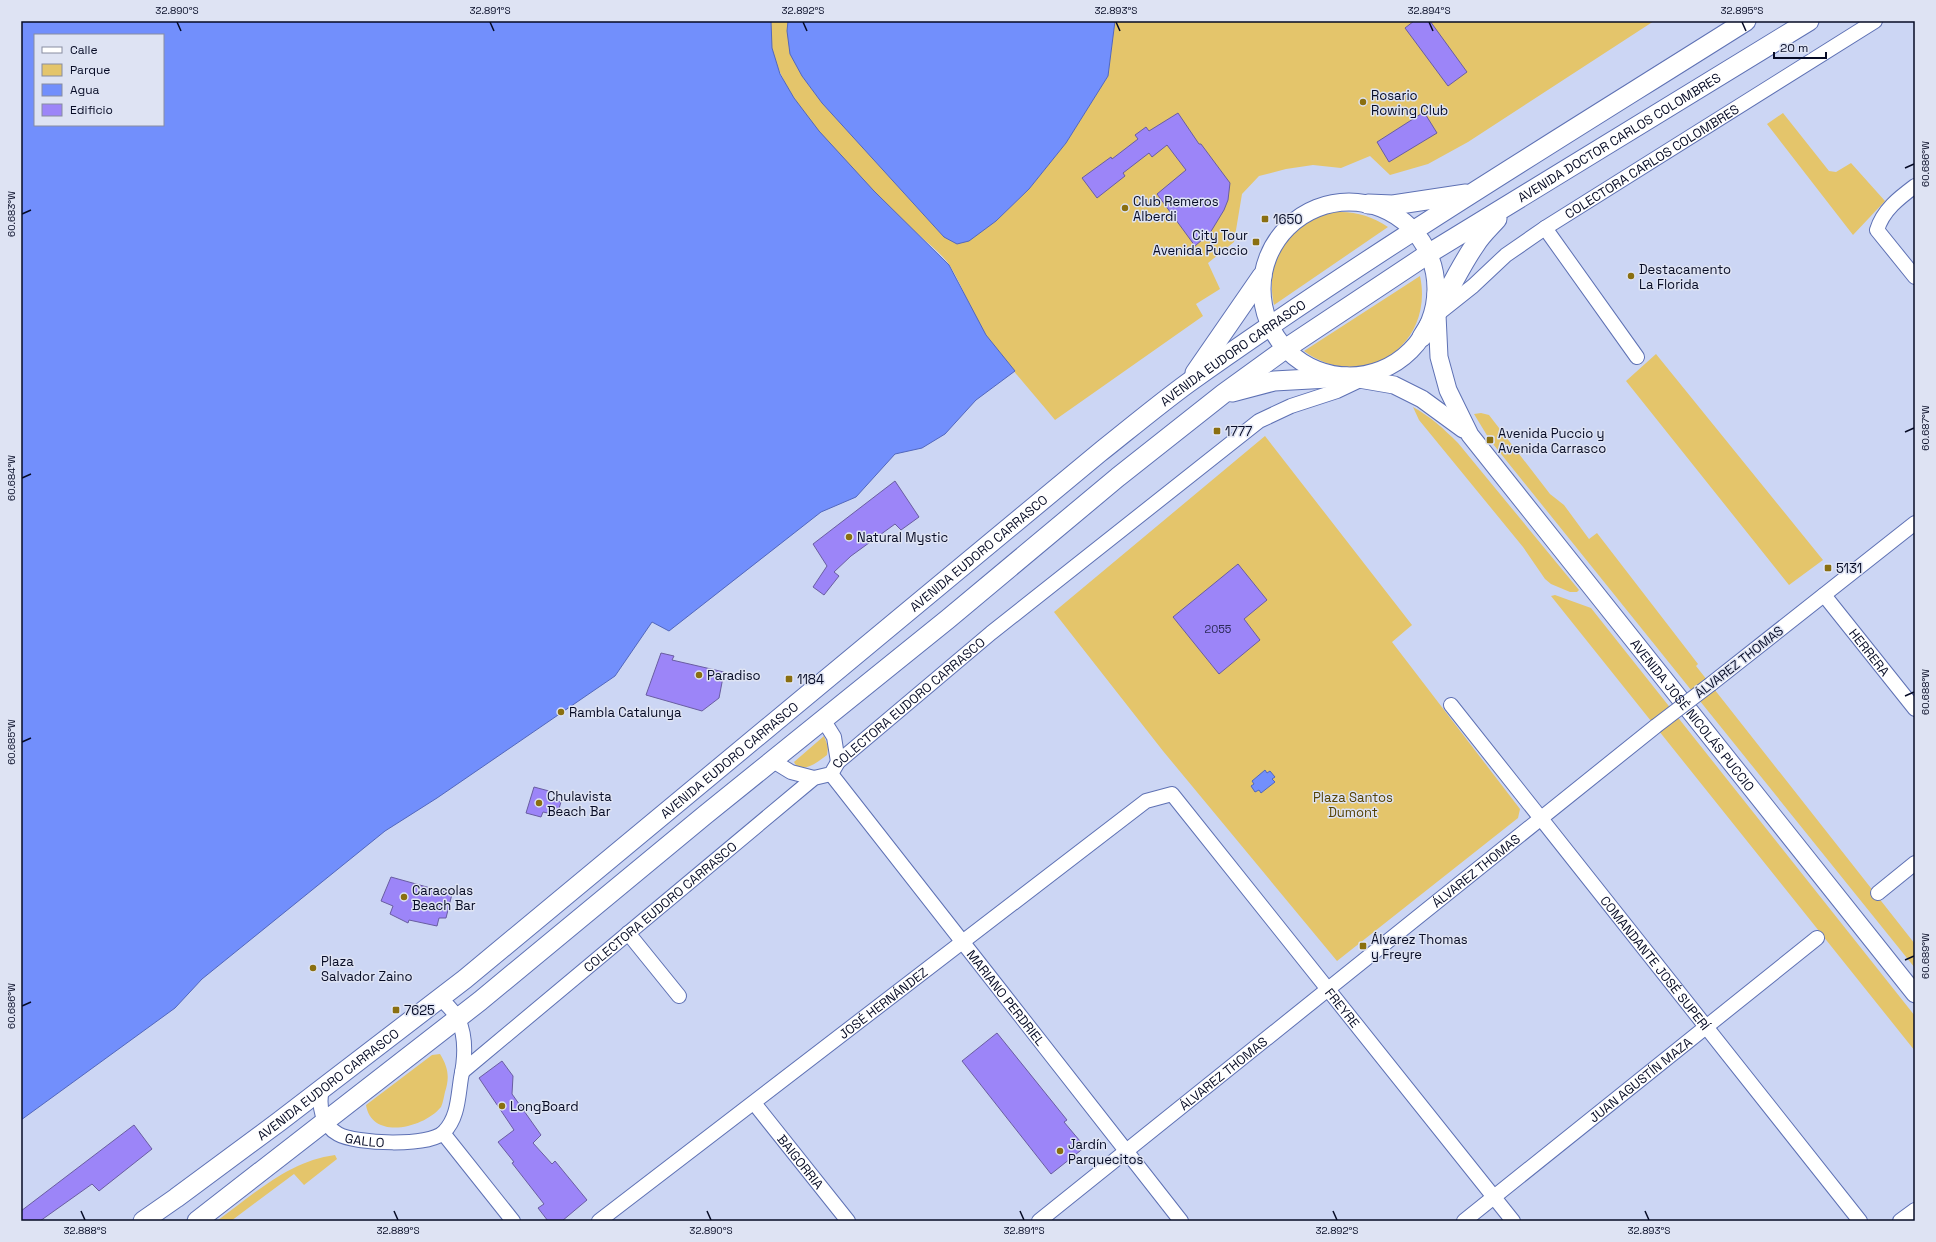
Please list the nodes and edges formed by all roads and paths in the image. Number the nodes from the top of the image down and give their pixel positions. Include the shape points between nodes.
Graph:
1 (1746, 21) edge
2 (1809, 21) edge
3 (1875, 21) edge
4 (1915, 186) edge
5 (1474, 193) junction
6 (1368, 204) junction
7 (1508, 206) junction
8 (1545, 228) junction
9 (1413, 231) junction
10 (1428, 254) junction
11 (1262, 276) junction
12 (1915, 277) edge
13 (1436, 294) junction
14 (1438, 314) junction
15 (1270, 327) junction
16 (1422, 337) junction
17 (1285, 349) junction
18 (1638, 357) dead end
19 (1350, 381) junction
20 (1187, 384) junction
21 (1394, 386) junction
22 (1223, 394) junction
23 (1470, 435) junction
24 (1915, 523) edge
25 (1824, 595) junction
26 (1451, 705) dead end
27 (1915, 709) edge
28 (824, 720) junction
29 (773, 761) junction
30 (838, 762) junction
31 (831, 774) junction
32 (814, 778) junction
33 (1172, 794) joint
34 (1540, 818) junction
35 (1915, 863) edge
36 (1878, 893) dead end
37 (628, 934) junction
38 (1817, 938) dead end
39 (962, 942) junction
40 (1328, 989) junction
41 (1915, 994) edge
42 (679, 996) dead end
43 (440, 998) junction
44 (457, 1018) junction
45 (1706, 1027) junction
46 (462, 1072) junction
47 (322, 1089) junction
48 (754, 1103) junction
49 (325, 1121) junction
50 (443, 1133) junction
51 (1126, 1151) junction
52 (1494, 1197) junction
53 (1915, 1210) edge
54 (143, 1221) edge
55 (197, 1221) edge
56 (513, 1221) edge
57 (599, 1221) edge
58 (848, 1221) edge
59 (1039, 1221) edge
60 (1181, 1221) edge
61 (1464, 1221) edge
62 (1513, 1221) edge
63 (1860, 1221) edge
64 (1900, 1221) edge

1 - 5 main road
2 - 7 main road, AVENIDA DOCTOR CARLOS COLOMBRES
3 - 8 street, COLECTORA CARLOS COLOMBRES
4 - 12 street via 1896,200 1881,218 1877,230
5 - 6 main road via 1394,205
5 - 9 main road
6 - 9 street, AVENIDA JOSÉ NICOLÁS PUCCIO via 1392,214
6 - 11 street, AVENIDA JOSÉ NICOLÁS PUCCIO via 1344,202 1320,206 1299,217 1282,233 1269,253
7 - 10 main road, AVENIDA DOCTOR CARLOS COLOMBRES
7 - 14 main road via 1476,243
8 - 14 street, COLECTORA CARLOS COLOMBRES via 1506,255
8 - 18 street
9 - 10 street, AVENIDA JOSÉ NICOLÁS PUCCIO
9 - 15 main road, AVENIDA EUDORO CARRASCO
10 - 13 street, AVENIDA JOSÉ NICOLÁS PUCCIO via 1434,273
10 - 17 main road, AVENIDA EUDORO CARRASCO
11 - 15 street, AVENIDA JOSÉ NICOLÁS PUCCIO via 1262,302
11 - 20 main road
13 - 14 street, AVENIDA JOSÉ NICOLÁS PUCCIO
13 - 16 street via 1432,314
14 - 16 main road
14 - 23 street, AVENIDA JOSÉ NICOLÁS PUCCIO via 1439,357 1448,390
15 - 17 street, AVENIDA JOSÉ NICOLÁS PUCCIO
15 - 20 main road, AVENIDA EUDORO CARRASCO
16 - 19 street via 1403,358 1377,372
17 - 19 street, AVENIDA JOSÉ NICOLÁS PUCCIO via 1313,369
17 - 22 main road, AVENIDA EUDORO CARRASCO
19 - 21 street, AVENIDA JOSÉ NICOLÁS PUCCIO
19 - 21 street, COLECTORA EUDORO CARRASCO
19 - 22 main road via 1274,381
19 - 30 street, COLECTORA EUDORO CARRASCO via 1258,421 991,633
20 - 43 main road, AVENIDA EUDORO CARRASCO via 1099,453
21 - 23 street, AVENIDA JOSÉ NICOLÁS PUCCIO via 1422,399
22 - 28 main road, AVENIDA EUDORO CARRASCO via 1118,477
23 - 41 street, AVENIDA JOSÉ NICOLÁS PUCCIO
24 - 25 street, ÁLVAREZ THOMAS
25 - 27 street, HERRERA
25 - 34 street, ÁLVAREZ THOMAS, bridge
26 - 34 street, COMANDANTE JOSÉ SUPERÍ
28 - 29 main road, AVENIDA EUDORO CARRASCO
28 - 30 street via 834,737
29 - 32 street via 791,772
29 - 44 main road, AVENIDA EUDORO CARRASCO
30 - 31 street, COLECTORA EUDORO CARRASCO
31 - 32 street, COLECTORA EUDORO CARRASCO
31 - 39 street, MARIANO PERDRIEL
32 - 37 street, COLECTORA EUDORO CARRASCO
33 - 39 street, JOSÉ HERNÁNDEZ via 1146,801
33 - 40 street, FREYRE
34 - 40 street, ÁLVAREZ THOMAS
34 - 45 street, COMANDANTE JOSÉ SUPERÍ
35 - 36 street
37 - 42 street
37 - 46 street, COLECTORA EUDORO CARRASCO
38 - 45 street, JUAN AGUSTÍN MAZA
39 - 48 street, JOSÉ HERNÁNDEZ
39 - 51 street, MARIANO PERDRIEL
40 - 51 street, ÁLVAREZ THOMAS
40 - 52 street, FREYRE
43 - 44 street
43 - 47 main road, AVENIDA EUDORO CARRASCO
44 - 46 street via 464,1038
44 - 49 main road, AVENIDA EUDORO CARRASCO
45 - 52 street, JUAN AGUSTÍN MAZA
45 - 63 street, COMANDANTE JOSÉ SUPERÍ
46 - 50 street via 454,1118
47 - 49 street via 321,1112
47 - 54 main road, AVENIDA EUDORO CARRASCO
48 - 57 street, JOSÉ HERNÁNDEZ
48 - 58 street, BAIGORRIA
49 - 50 street, GALLO via 337,1134 349,1139 406,1142 426,1140
49 - 55 main road, AVENIDA EUDORO CARRASCO
50 - 56 street
51 - 59 street, ÁLVAREZ THOMAS
51 - 60 street, MARIANO PERDRIEL
52 - 61 street, JUAN AGUSTÍN MAZA
52 - 62 street, FREYRE
53 - 64 street

